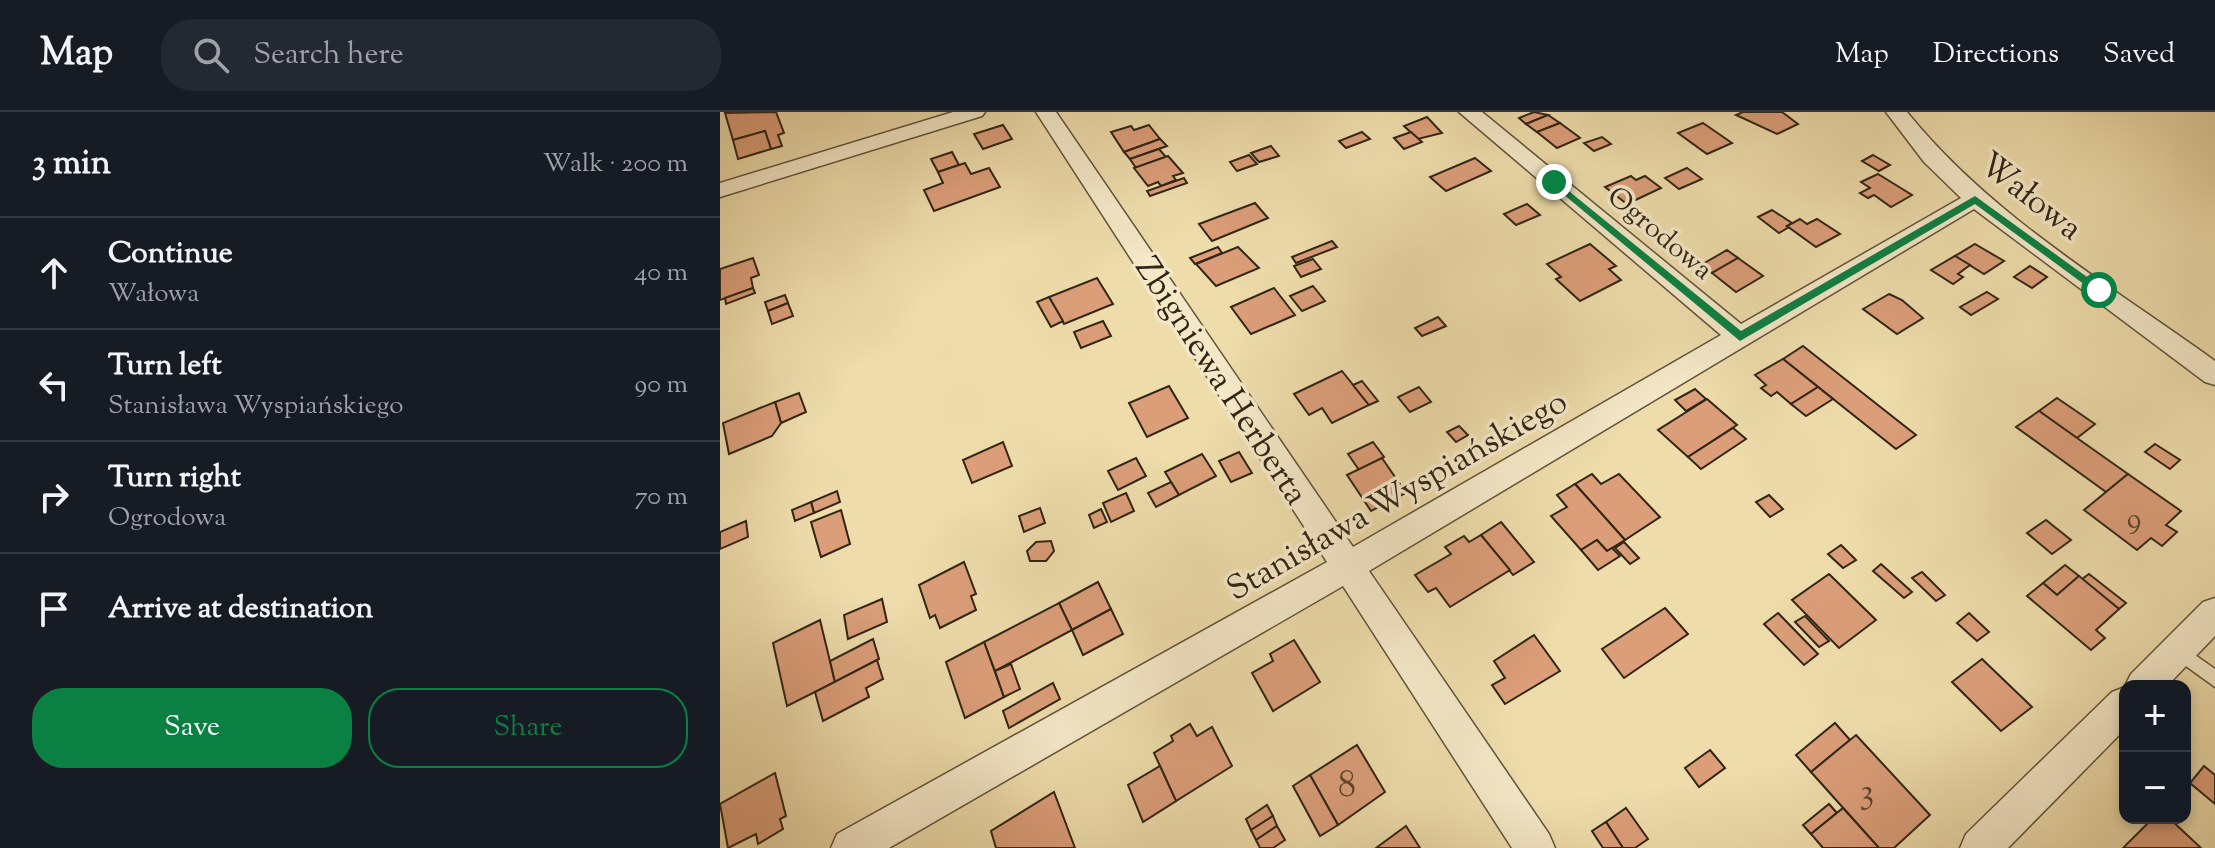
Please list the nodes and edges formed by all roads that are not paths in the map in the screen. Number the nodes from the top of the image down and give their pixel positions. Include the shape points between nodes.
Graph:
1 (975, 112) edge
2 (1046, 112) edge
3 (1469, 112) edge
4 (1896, 112) edge
5 (720, 190) edge
6 (1975, 199) junction
7 (1740, 337) junction
8 (2215, 375) edge
9 (1347, 567) junction
10 (2215, 613) edge
11 (2178, 651) junction
12 (2215, 679) edge
13 (2149, 680) edge
14 (2119, 710) edge
15 (851, 848) edge
16 (1535, 848) edge
17 (1980, 848) edge

1 - 5 street
2 - 9 street, Zbigniewa Herberta
3 - 7 street, Ogrodowa
4 - 6 street, Wałowa
6 - 7 street, Stanisława Wyspiańskiego
6 - 8 street, Wałowa
7 - 9 street, Stanisława Wyspiańskiego
9 - 15 street, Stanisława Wyspiańskiego
9 - 16 street, Zbigniewa Herberta
10 - 11 street
11 - 12 lane
11 - 13 street
14 - 17 street

